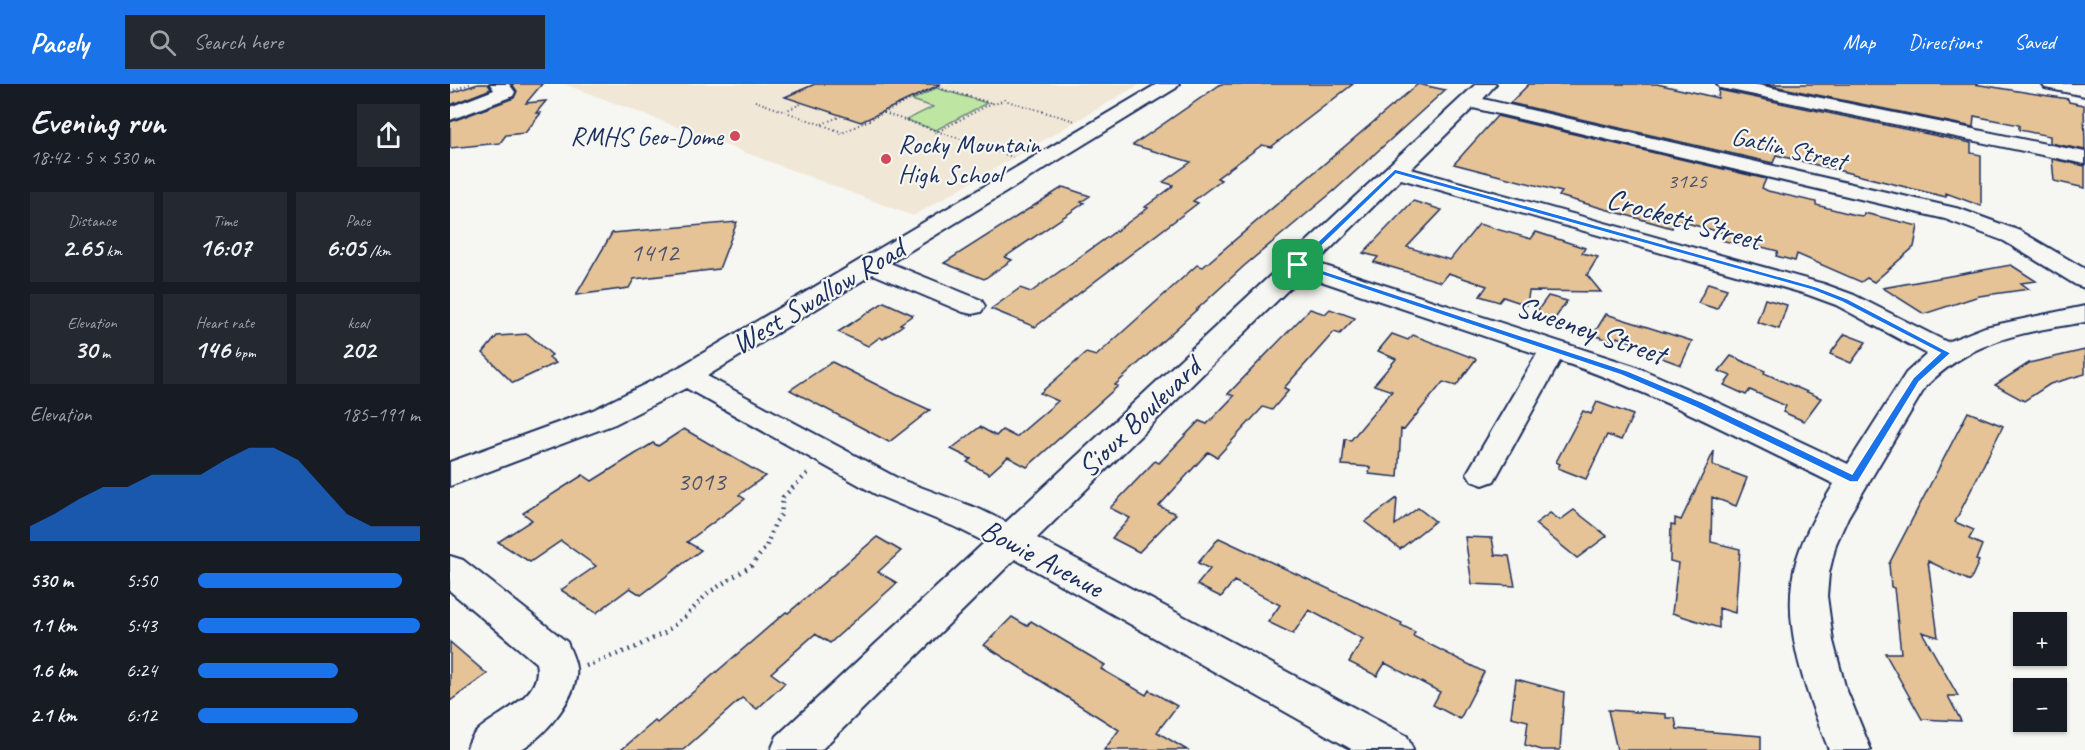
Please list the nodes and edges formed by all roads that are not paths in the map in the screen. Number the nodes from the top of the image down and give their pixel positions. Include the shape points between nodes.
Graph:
1 (499, 84) edge
2 (1170, 84) edge
3 (1726, 84) edge
4 (2051, 84) edge
5 (2085, 90) edge
6 (1478, 92) edge
7 (450, 114) edge
8 (2085, 158) edge
9 (1395, 171) junction
10 (870, 264) junction
11 (1298, 265) junction
12 (2085, 280) edge
13 (972, 306) dead end
14 (2085, 314) edge
15 (1552, 351) junction
16 (1946, 353) junction
17 (686, 376) junction
18 (1483, 473) dead end
19 (450, 474) edge
20 (1854, 480) junction
21 (1011, 540) junction
22 (450, 570) edge
23 (487, 750) edge
24 (792, 750) edge
25 (1392, 750) edge
26 (1850, 750) edge

1 - 7 street via 506,92
2 - 10 street, West Swallow Road
3 - 8 street
4 - 5 street
6 - 9 street, Sioux Boulevard
6 - 12 street, Gatlin Street via 1962,217 2012,236
9 - 11 street, Sioux Boulevard
9 - 16 street, Crockett Street via 1815,289 1845,300
10 - 13 street
10 - 17 street, West Swallow Road
11 - 15 street, Sweeney Street
11 - 21 street, Sioux Boulevard
14 - 16 street via 2009,327
15 - 18 street
15 - 20 street, Sweeney Street via 1670,392
16 - 20 street via 1916,380
17 - 19 street, West Swallow Road via 604,417
17 - 21 street, Bowie Avenue via 888,488 967,518
20 - 26 street via 1822,534 1811,573 1810,608 1824,682
21 - 24 street, Sioux Boulevard
21 - 25 street, Bowie Avenue
22 - 23 street via 553,654 558,665 549,696

